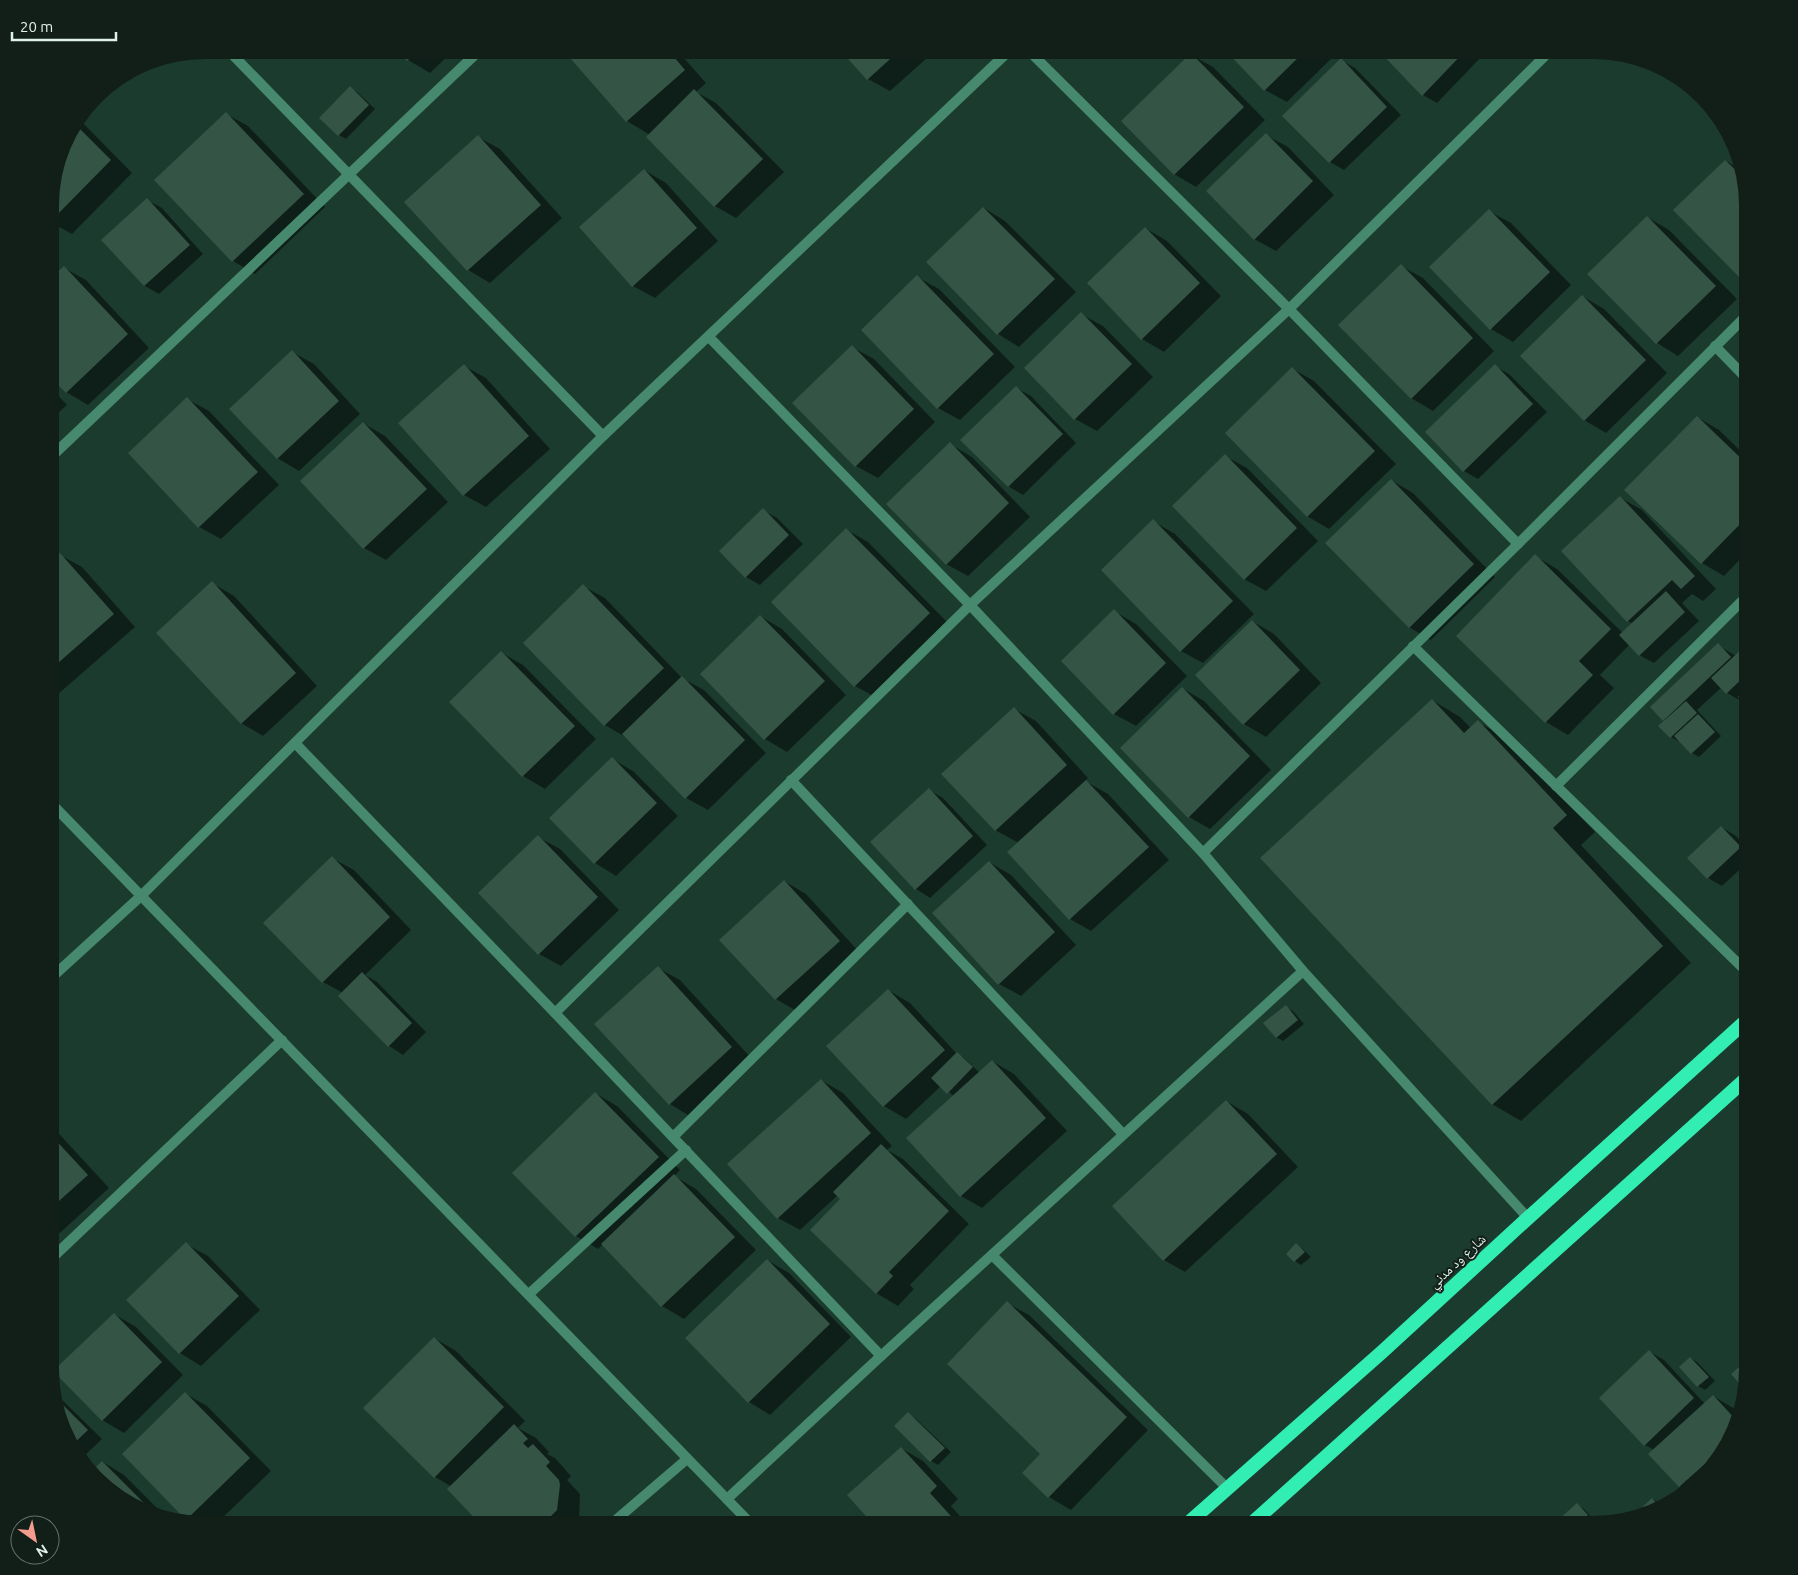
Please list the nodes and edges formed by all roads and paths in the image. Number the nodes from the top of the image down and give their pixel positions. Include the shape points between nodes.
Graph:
1 (237, 59) edge
2 (471, 59) edge
3 (1001, 59) edge
4 (1037, 59) edge
5 (1541, 59) edge
6 (350, 176) junction
7 (1289, 310) junction
8 (1739, 323) edge
9 (709, 337) junction
10 (1715, 346) junction
11 (1739, 371) edge
12 (603, 436) junction
13 (59, 450) edge
14 (1518, 544) junction
15 (1739, 604) edge
16 (970, 605) junction
17 (1412, 646) junction
18 (295, 743) junction
19 (791, 780) junction
20 (1556, 786) junction
21 (59, 811) edge
22 (1203, 853) junction
23 (141, 896) junction
24 (908, 904) junction
25 (1739, 964) edge
26 (59, 971) edge
27 (1303, 971) junction
28 (555, 1013) junction
29 (1739, 1027) edge
30 (282, 1040) junction
31 (1739, 1085) edge
32 (1123, 1134) junction
33 (673, 1137) junction
34 (686, 1150) junction
35 (1528, 1218) junction
36 (59, 1251) edge
37 (992, 1255) junction
38 (529, 1294) junction
39 (881, 1356) junction
40 (686, 1459) junction
41 (1226, 1488) junction
42 (727, 1499) junction
43 (620, 1516) edge
44 (743, 1516) edge
45 (1196, 1516) edge
46 (1260, 1516) edge

1 - 6 street
2 - 6 street
3 - 9 street
4 - 7 street
5 - 7 street
6 - 12 street
6 - 13 street
7 - 14 street
7 - 16 street
8 - 10 street
9 - 12 street
9 - 16 street
10 - 11 street
10 - 14 street
12 - 18 street
14 - 17 street
15 - 20 street
16 - 19 street
16 - 22 street
17 - 20 street
17 - 22 street
18 - 23 street
18 - 28 street
19 - 24 street
19 - 28 street
20 - 25 street
21 - 23 street
22 - 27 street
23 - 26 street
23 - 30 street
24 - 32 street
24 - 33 street
27 - 32 street
27 - 35 street
28 - 33 street
29 - 35 highway, شارع ود مدني
30 - 36 street
30 - 38 street
31 - 46 highway
32 - 37 street
33 - 34 street
34 - 38 street
34 - 39 street
35 - 41 highway, شارع ود مدني via 1389,1346
37 - 39 street
37 - 41 street
38 - 40 street
39 - 42 street
40 - 42 street
40 - 43 street
41 - 45 highway, شارع ود مدني
42 - 44 street

